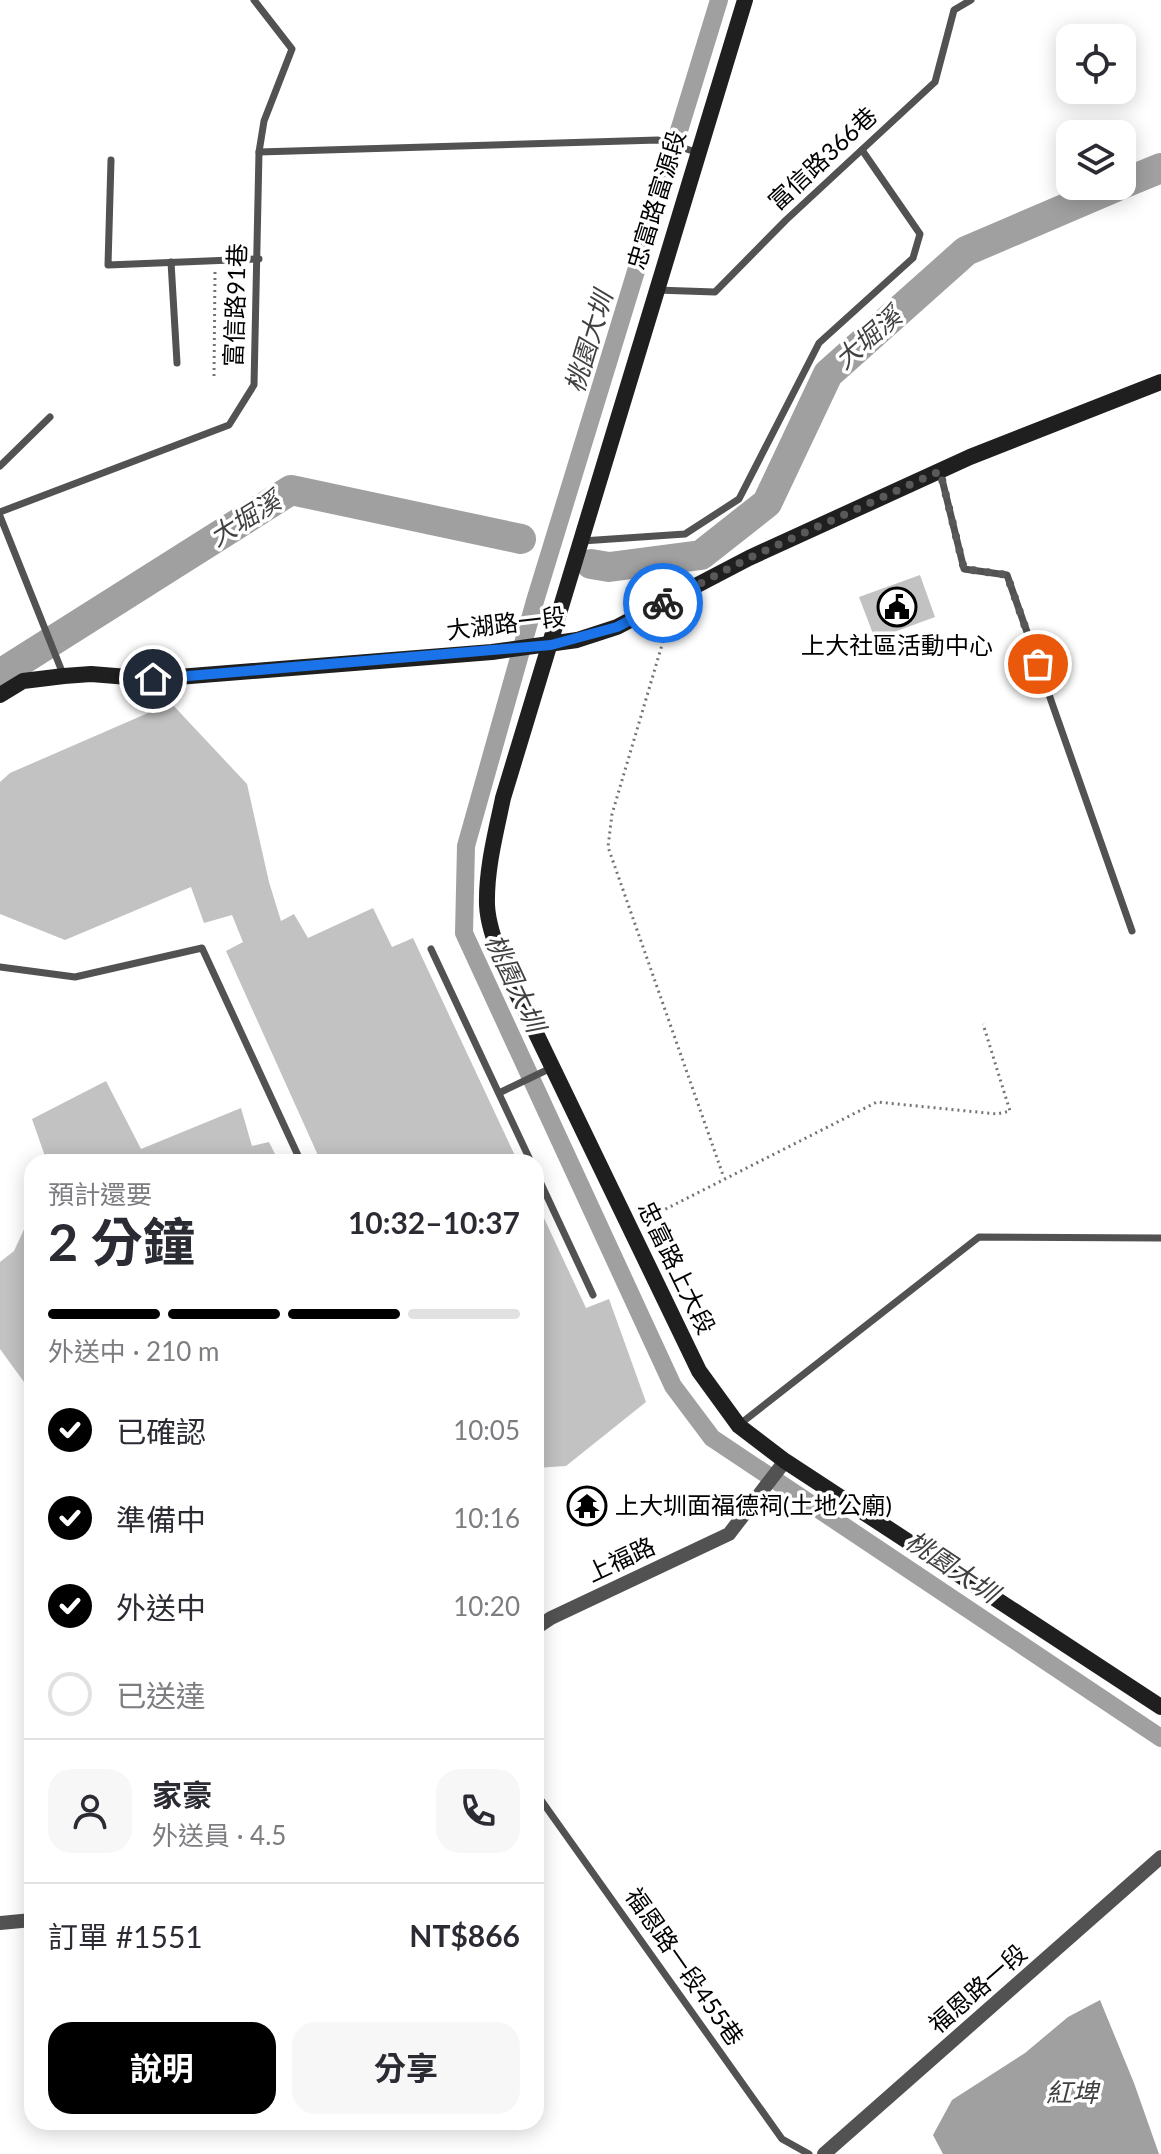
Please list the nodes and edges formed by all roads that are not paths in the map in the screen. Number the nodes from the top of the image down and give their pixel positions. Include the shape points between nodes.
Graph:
1 (254, 0) edge
2 (745, 0) edge
3 (971, 0) edge
4 (862, 150) junction
5 (691, 151) junction
6 (259, 152) junction
7 (111, 160) dead end
8 (259, 259) junction
9 (171, 262) junction
10 (655, 290) junction
11 (177, 363) dead end
12 (1161, 382) edge
13 (50, 417) dead end
14 (0, 466) edge
15 (940, 471) junction
16 (0, 514) edge
17 (582, 541) junction
18 (551, 645) junction
19 (64, 676) junction
20 (0, 695) edge
21 (1132, 931) dead end
22 (431, 949) dead end
23 (0, 967) edge
24 (550, 1069) junction
25 (499, 1093) junction
26 (297, 1154) edge
27 (527, 1154) edge
28 (544, 1190) edge
29 (1161, 1238) edge
30 (593, 1295) dead end
31 (739, 1426) junction
32 (782, 1466) junction
33 (544, 1623) edge
34 (1161, 1707) edge
35 (544, 1804) edge
36 (1161, 1857) edge
37 (24, 1921) edge
38 (0, 1923) edge
39 (809, 2154) edge
40 (824, 2154) edge

1 - 6 lane, 富信路91巷 via 292,49 264,121
2 - 5 street, 忠富路富源段
3 - 4 lane, 富信路366巷 via 954,10 935,82
4 - 10 lane, 富信路366巷 via 715,292
4 - 17 lane via 920,234 913,258 819,343 739,499 685,534
5 - 6 lane via 658,140
5 - 10 street, 忠富路富源段
6 - 8 lane, 富信路91巷
7 - 9 lane via 108,265
8 - 9 lane
8 - 16 lane, 富信路91巷 via 254,385 229,425
9 - 11 lane
10 - 17 street, 忠富路富源段
12 - 15 street, 大湖路一段
13 - 14 lane
15 - 18 street, 大湖路一段 via 749,558 617,627
15 - 21 lane via 964,569 1007,575
16 - 19 lane
17 - 18 street, 忠富路富源段
18 - 19 street, 大湖路一段 via 153,679
18 - 24 street, 忠富路上大段 via 503,798 487,905 504,967
19 - 20 street, 大湖路一段 via 23,681
22 - 25 lane
23 - 26 lane via 75,977 202,948
24 - 25 lane
24 - 31 street, 忠富路上大段 via 699,1371
25 - 27 lane
28 - 30 lane
29 - 31 lane via 979,1237
31 - 32 street, 忠富路上大段
32 - 33 street, 上福路 via 729,1534
32 - 34 street, 忠富路上大段
35 - 39 lane, 福恩路一段455巷 via 782,2139
36 - 40 street, 福恩路一段
37 - 38 street

